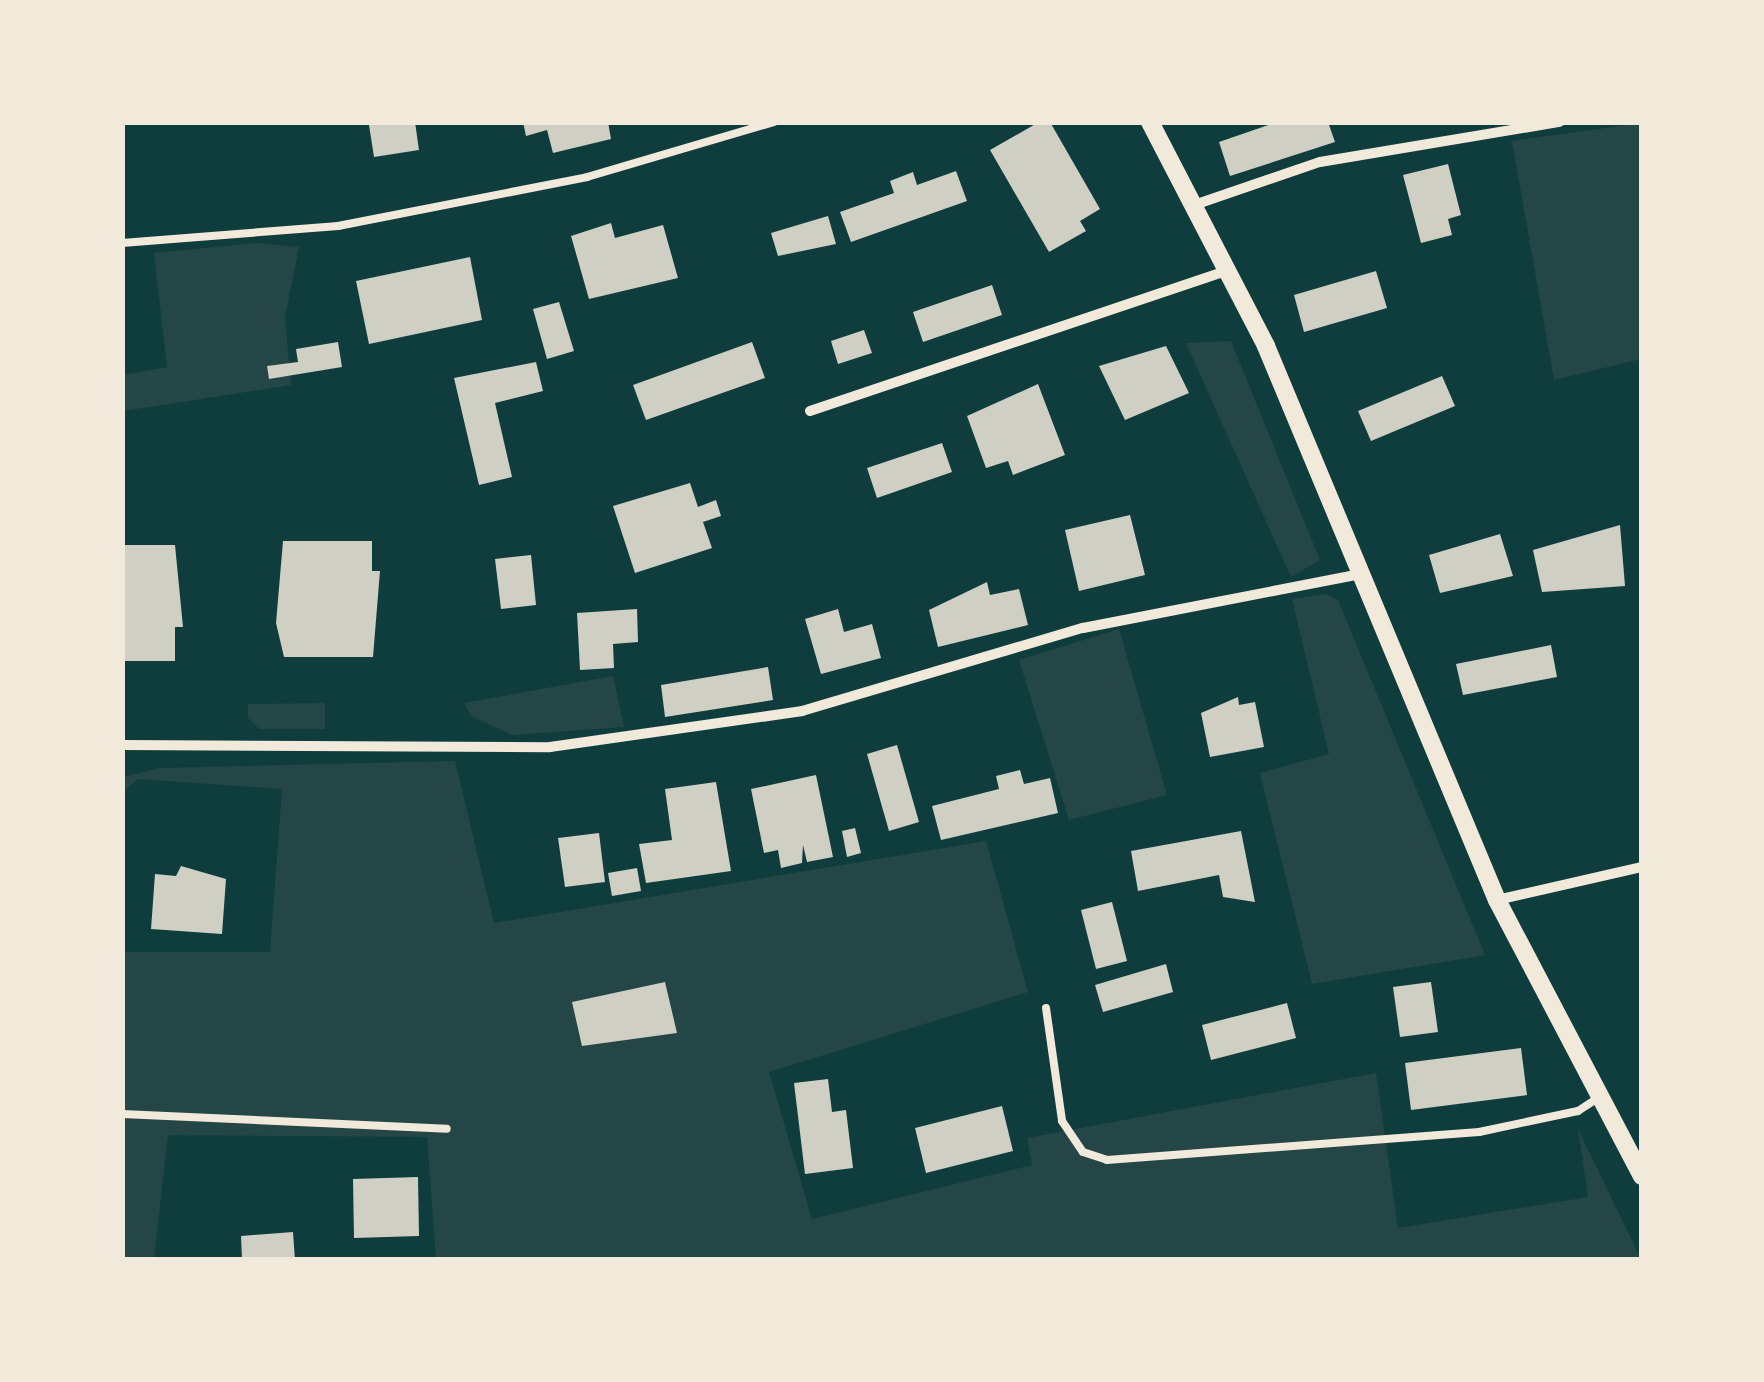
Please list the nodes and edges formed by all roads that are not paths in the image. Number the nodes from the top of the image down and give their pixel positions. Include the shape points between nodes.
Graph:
1 (774, 122) edge
2 (1150, 122) edge
3 (1560, 122) edge
4 (1197, 204) junction
5 (122, 243) edge
6 (1229, 270) junction
7 (810, 411) dead end
8 (1361, 574) junction
9 (122, 744) edge
10 (1642, 867) edge
11 (1497, 900) junction
12 (1046, 1008) dead end
13 (1598, 1098) junction
14 (122, 1114) edge
15 (447, 1129) dead end
16 (1642, 1176) edge

1 - 5 lane via 588,177 338,226
2 - 4 street
3 - 4 street via 1320,162
4 - 6 street
6 - 7 street
6 - 8 street
8 - 9 street via 1083,628 802,711 550,747
8 - 11 street
10 - 11 street
11 - 13 street
12 - 13 lane via 1062,1121 1083,1152 1106,1160 1479,1132 1578,1111
13 - 16 street
14 - 15 lane

